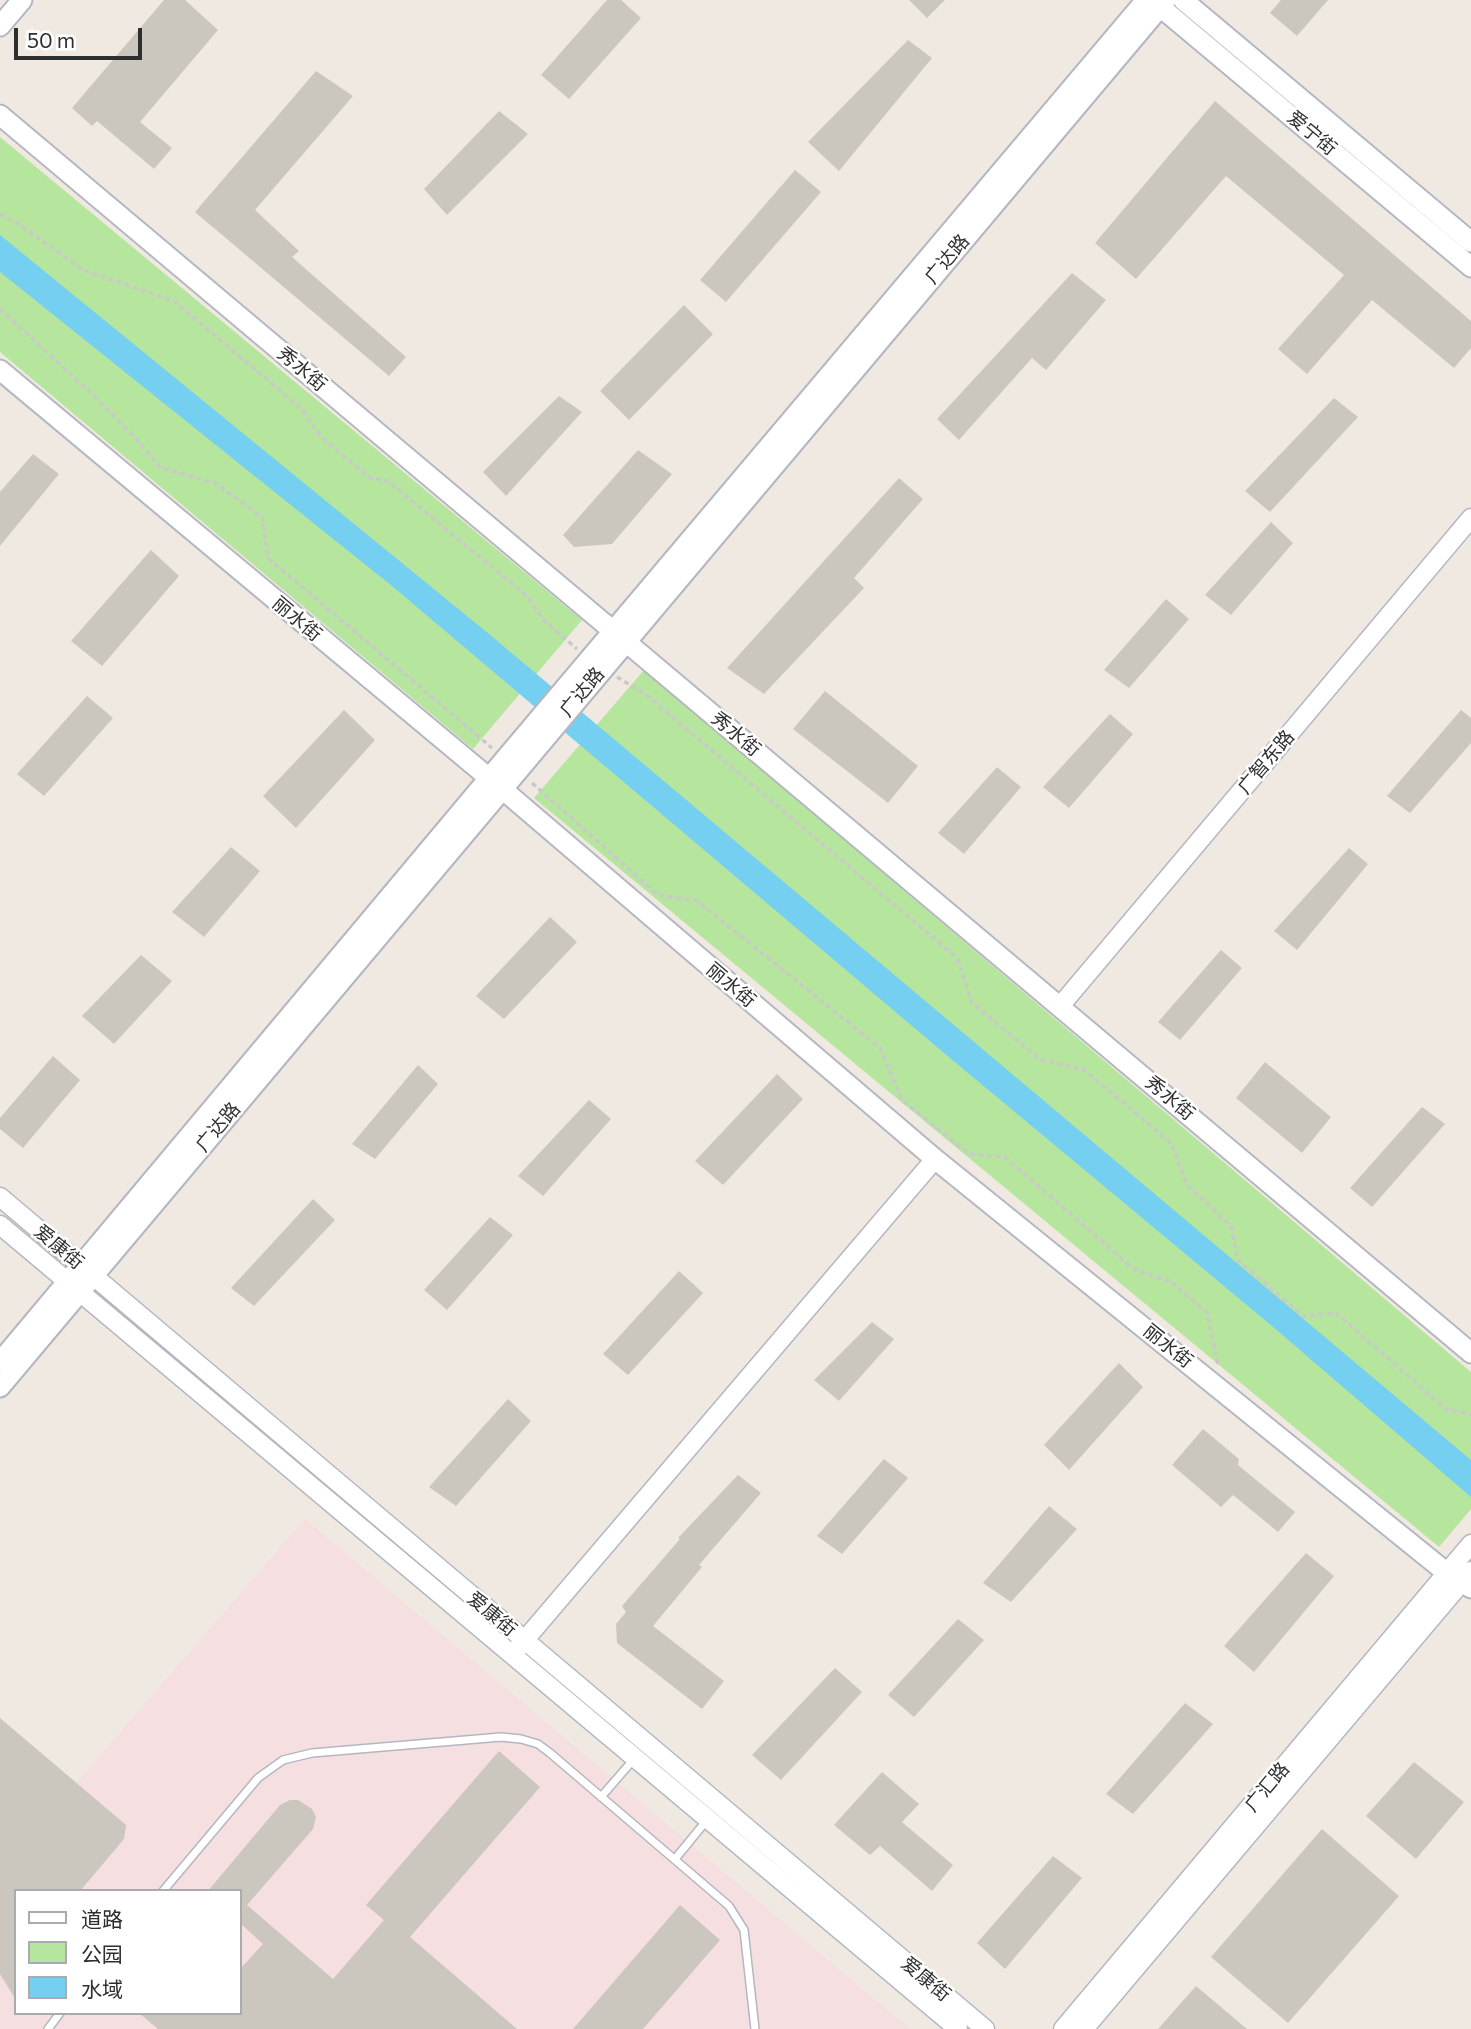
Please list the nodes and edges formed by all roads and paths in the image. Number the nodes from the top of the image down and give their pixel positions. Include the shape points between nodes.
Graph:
1 (22, 0) edge
2 (1183, 0) edge
3 (1156, 2) edge
4 (0, 26) edge
5 (0, 115) edge
6 (0, 214) edge
7 (1471, 242) edge
8 (1471, 267) edge
9 (0, 309) edge
10 (0, 370) edge
11 (1471, 518) edge
12 (619, 636) junction
13 (595, 664) junction
14 (511, 764) junction
15 (494, 784) junction
16 (1061, 1005) junction
17 (935, 1159) junction
18 (0, 1197) edge
19 (0, 1225) edge
20 (88, 1271) junction
21 (74, 1287) junction
22 (1471, 1353) edge
23 (0, 1362) edge
24 (0, 1387) edge
25 (1224, 1391) junction
26 (1471, 1414) edge
27 (1471, 1544) edge
28 (1463, 1578) edge
29 (518, 1647) junction
30 (634, 1759) junction
31 (601, 1797) junction
32 (707, 1820) junction
33 (675, 1859) junction
34 (165, 1889) edge
35 (755, 2029) edge
36 (958, 2029) edge
37 (985, 2029) edge
38 (1063, 2029) edge
39 (1084, 2029) edge

1 - 4 main road
2 - 7 main road, 爱宁街
3 - 8 main road, 爱宁街
3 - 12 main road, 广达路
5 - 12 main road, 秀水街
6 - 13 path via 83,270 174,301 301,408 321,438 370,478 388,481 528,597 544,621
9 - 14 path via 106,408 161,468 215,483 262,517 268,558
10 - 15 main road, 丽水街
11 - 16 street, 广智东路
12 - 13 main road, 广达路
12 - 16 main road, 秀水街
13 - 14 main road, 广达路
13 - 26 path via 645,694 957,958 971,1003 1041,1060 1083,1069 1171,1143 1187,1185 1231,1226 1238,1260 1303,1316 1336,1313 1446,1409
14 - 15 main road, 广达路
14 - 25 path via 658,895 697,901 880,1048 902,1100 969,1154 1005,1157 1135,1270 1172,1282 1207,1313
15 - 17 main road, 丽水街
15 - 20 main road, 广达路
16 - 22 main road, 秀水街
17 - 25 main road, 丽水街
17 - 29 street
18 - 20 street, 爱康街
19 - 21 street, 爱康街
20 - 21 main road, 广达路
20 - 29 street, 爱康街
21 - 23 main road, 广达路
21 - 24 main road, 广达路
21 - 29 street, 爱康街
25 - 28 main road, 丽水街
27 - 28 street, 广汇路
28 - 38 street, 广汇路
28 - 39 street, 广汇路
29 - 30 street, 爱康街
29 - 37 street, 爱康街
30 - 31 lane
30 - 32 street, 爱康街
31 - 33 lane
31 - 34 lane via 538,1744 521,1739 295,1756 258,1778
32 - 33 lane
32 - 36 street, 爱康街
33 - 35 lane via 741,1922

